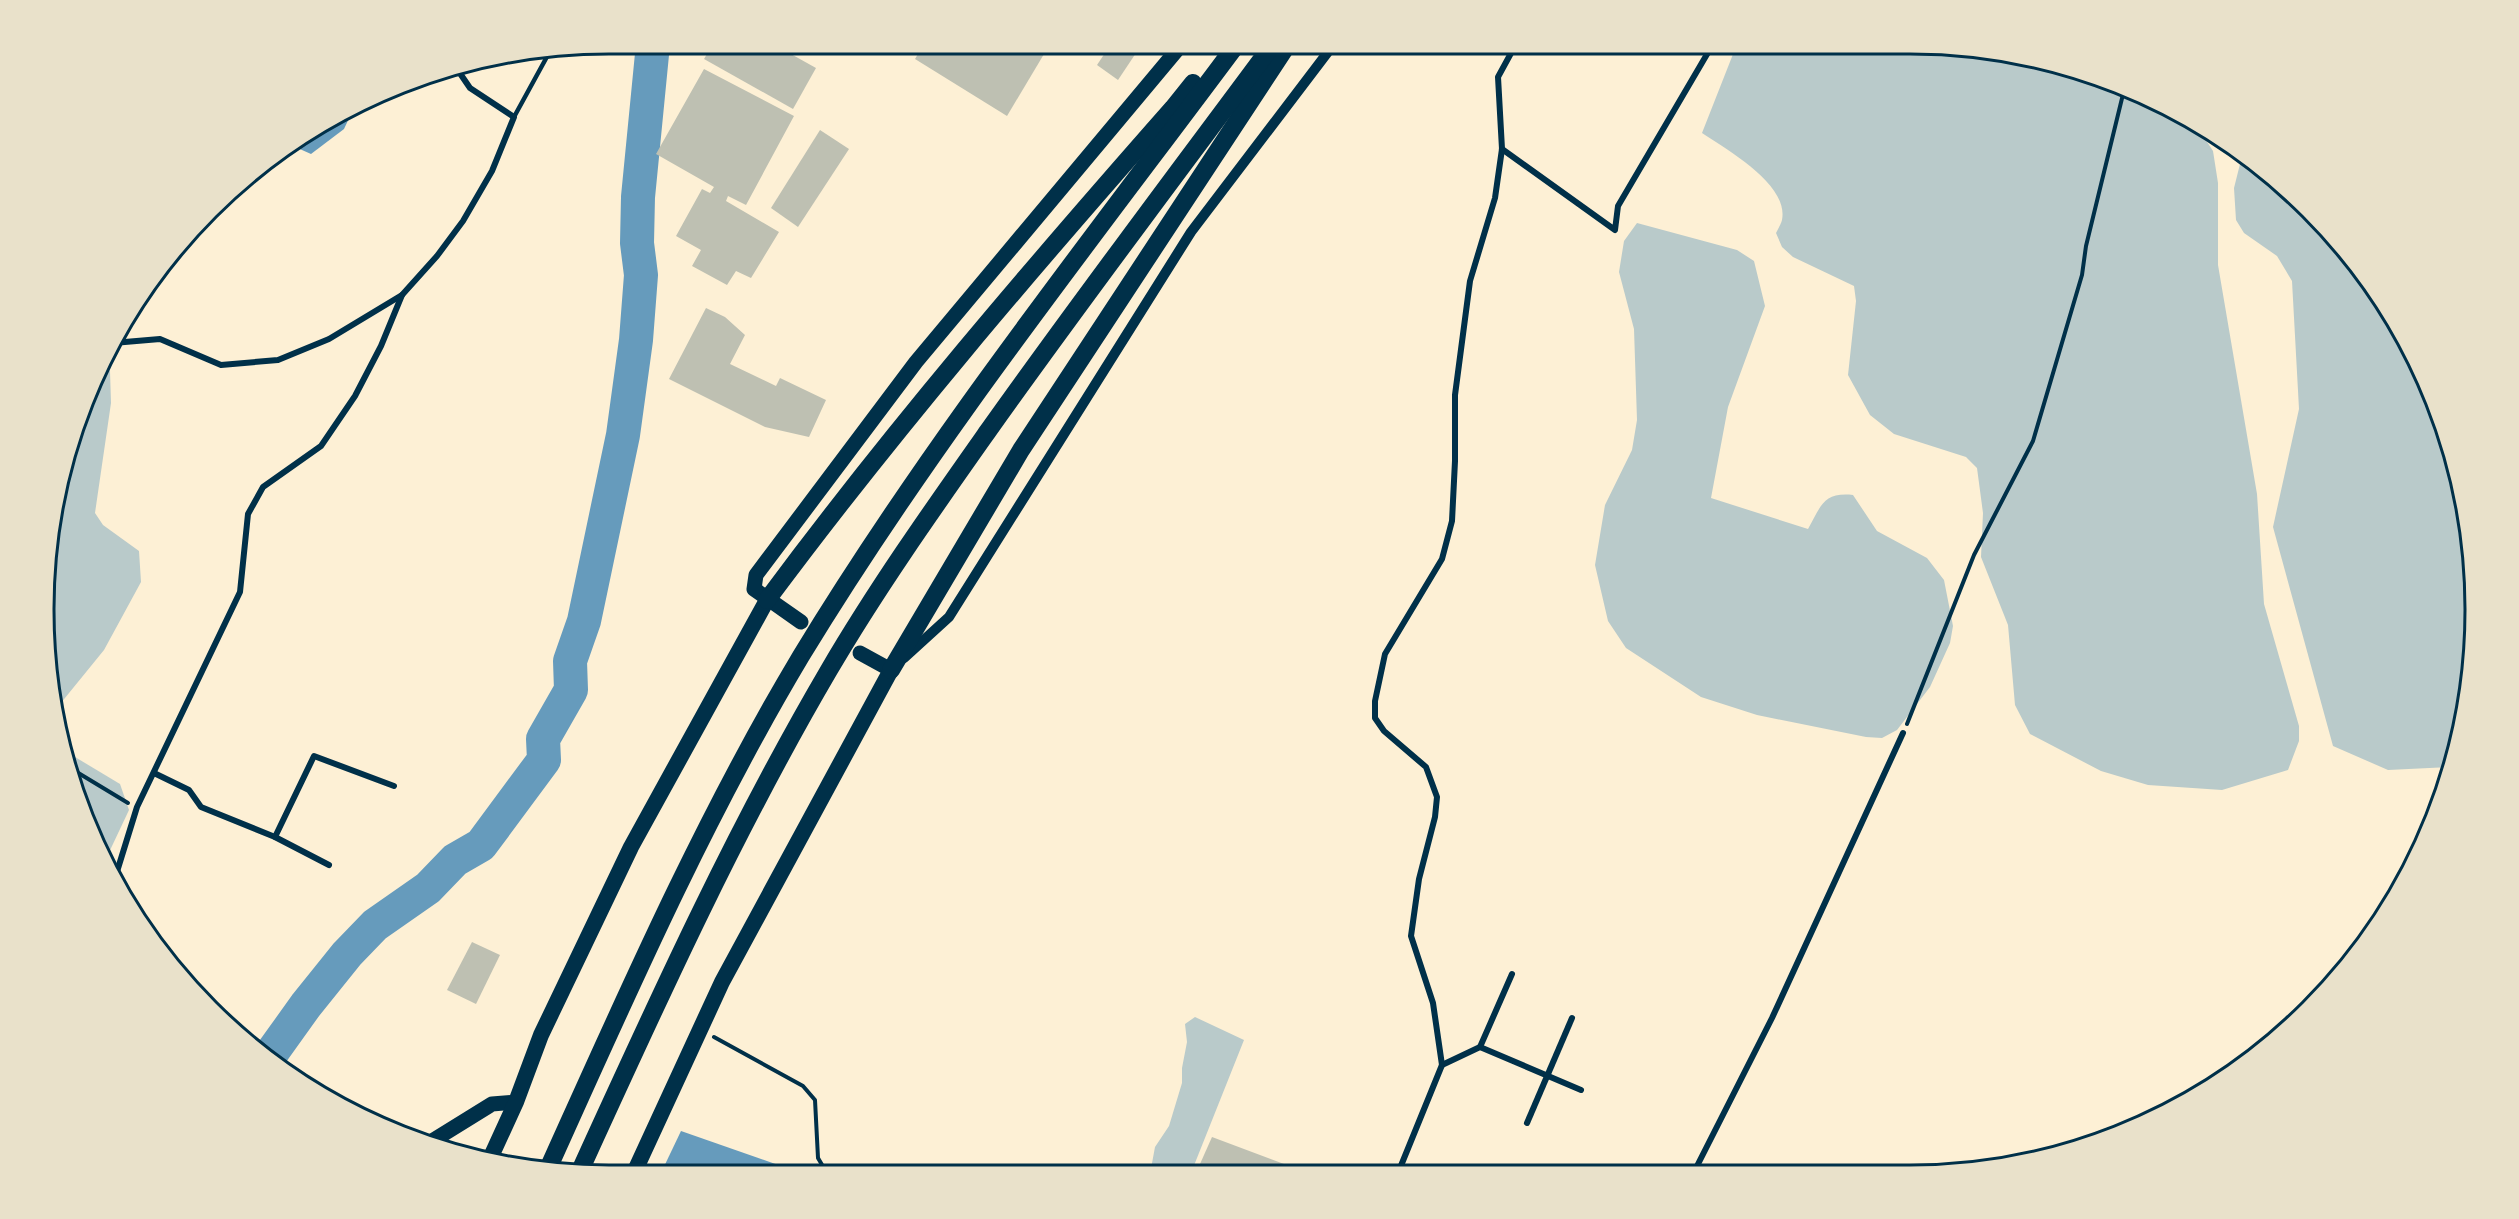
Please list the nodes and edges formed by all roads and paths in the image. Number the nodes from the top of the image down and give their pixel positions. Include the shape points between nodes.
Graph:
1 (1174, 54) edge
2 (1214, 54) edge
3 (1230, 54) edge
4 (1266, 54) edge
5 (1281, 54) edge
6 (1326, 54) edge
7 (1511, 54) edge
8 (1707, 54) edge
9 (546, 58) edge
10 (461, 74) edge
11 (2123, 96) edge
12 (514, 117) junction
13 (1502, 149) junction
14 (402, 295) junction
15 (123, 342) edge
16 (766, 600) junction
17 (801, 622) dead end
18 (860, 653) dead end
19 (891, 670) junction
20 (1903, 733) joint
21 (79, 773) edge
22 (153, 773) junction
23 (394, 786) dead end
24 (137, 807) junction
25 (275, 837) junction
26 (329, 865) dead end
27 (118, 868) edge
28 (1512, 974) dead end
29 (1572, 1018) dead end
30 (700, 1029) junction
31 (1480, 1047) junction
32 (1442, 1065) junction
33 (1549, 1076) junction
34 (1581, 1090) dead end
35 (516, 1102) junction
36 (1527, 1124) dead end
37 (437, 1138) edge
38 (493, 1152) edge
39 (551, 1162) edge
40 (583, 1164) edge
41 (638, 1165) edge
42 (822, 1165) edge
43 (1401, 1165) edge
44 (1698, 1165) edge

1 - 16 main road via 916,362 756,575 754,589
2 - 16 highway via 1173,108 923,398
3 - 39 highway via 932,458 800,658 695,854
4 - 40 highway via 1027,376 891,571 830,669 714,883
5 - 19 highway via 1021,450
6 - 19 street via 1191,232 949,617
7 - 13 street via 1498,77
8 - 13 street via 1618,206 1615,230
9 - 12 lane
10 - 12 street via 470,88
11 - 20 path via 2082,275 2033,441 1974,555
12 - 14 street via 492,171 463,221
13 - 32 street via 1495,198 1470,280 1455,395 1452,521 1442,559 1384,654 1375,701 1375,718 1384,731 1426,767 1437,797 1411,936 1433,1003
14 - 15 street via 329,339 278,360 221,365 160,339
14 - 22 street via 355,396 321,446 263,487 248,514 240,592
16 - 17 main road
16 - 35 highway via 631,847 541,1035
18 - 19 main road
19 - 30 highway
20 - 44 street via 1772,1018
21 - 24 path
22 - 24 street
22 - 25 street via 189,790 201,807
23 - 25 street via 314,756
24 - 27 street
25 - 26 street
28 - 31 street
29 - 33 street
30 - 41 highway
30 - 42 path via 803,1086 815,1100 818,1158
31 - 32 street
31 - 33 street
32 - 43 street
33 - 34 street
33 - 36 street
35 - 37 main road via 492,1104
35 - 38 highway

